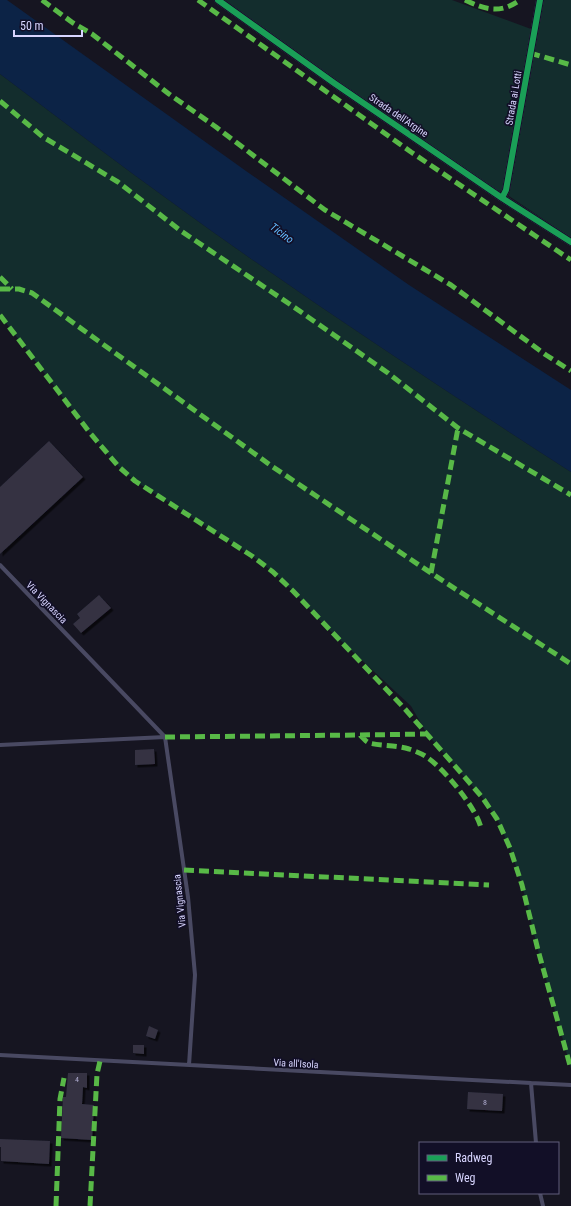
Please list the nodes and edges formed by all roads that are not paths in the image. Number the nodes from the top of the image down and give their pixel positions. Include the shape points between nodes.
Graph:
1 (218, 0) edge
2 (540, 0) edge
3 (502, 198) junction
4 (571, 242) edge
5 (0, 565) edge
6 (165, 737) junction
7 (0, 745) edge
8 (0, 1056) edge
9 (189, 1065) junction
10 (531, 1083) junction
11 (571, 1085) edge
12 (536, 1142) edge
13 (540, 1194) edge
14 (543, 1206) edge

1 - 3 street, Strada dell'Argine
2 - 3 street, Strada ai Lotti via 506,190
3 - 4 street, Strada dell'Argine
5 - 6 lane, Via Vignascia
6 - 7 lane
6 - 9 lane, Via Vignascia via 188,897 195,975
8 - 9 lane, Via all'Isola
9 - 10 lane, Via all'Isola
10 - 11 lane, Via all'Isola
10 - 12 lane
13 - 14 lane

